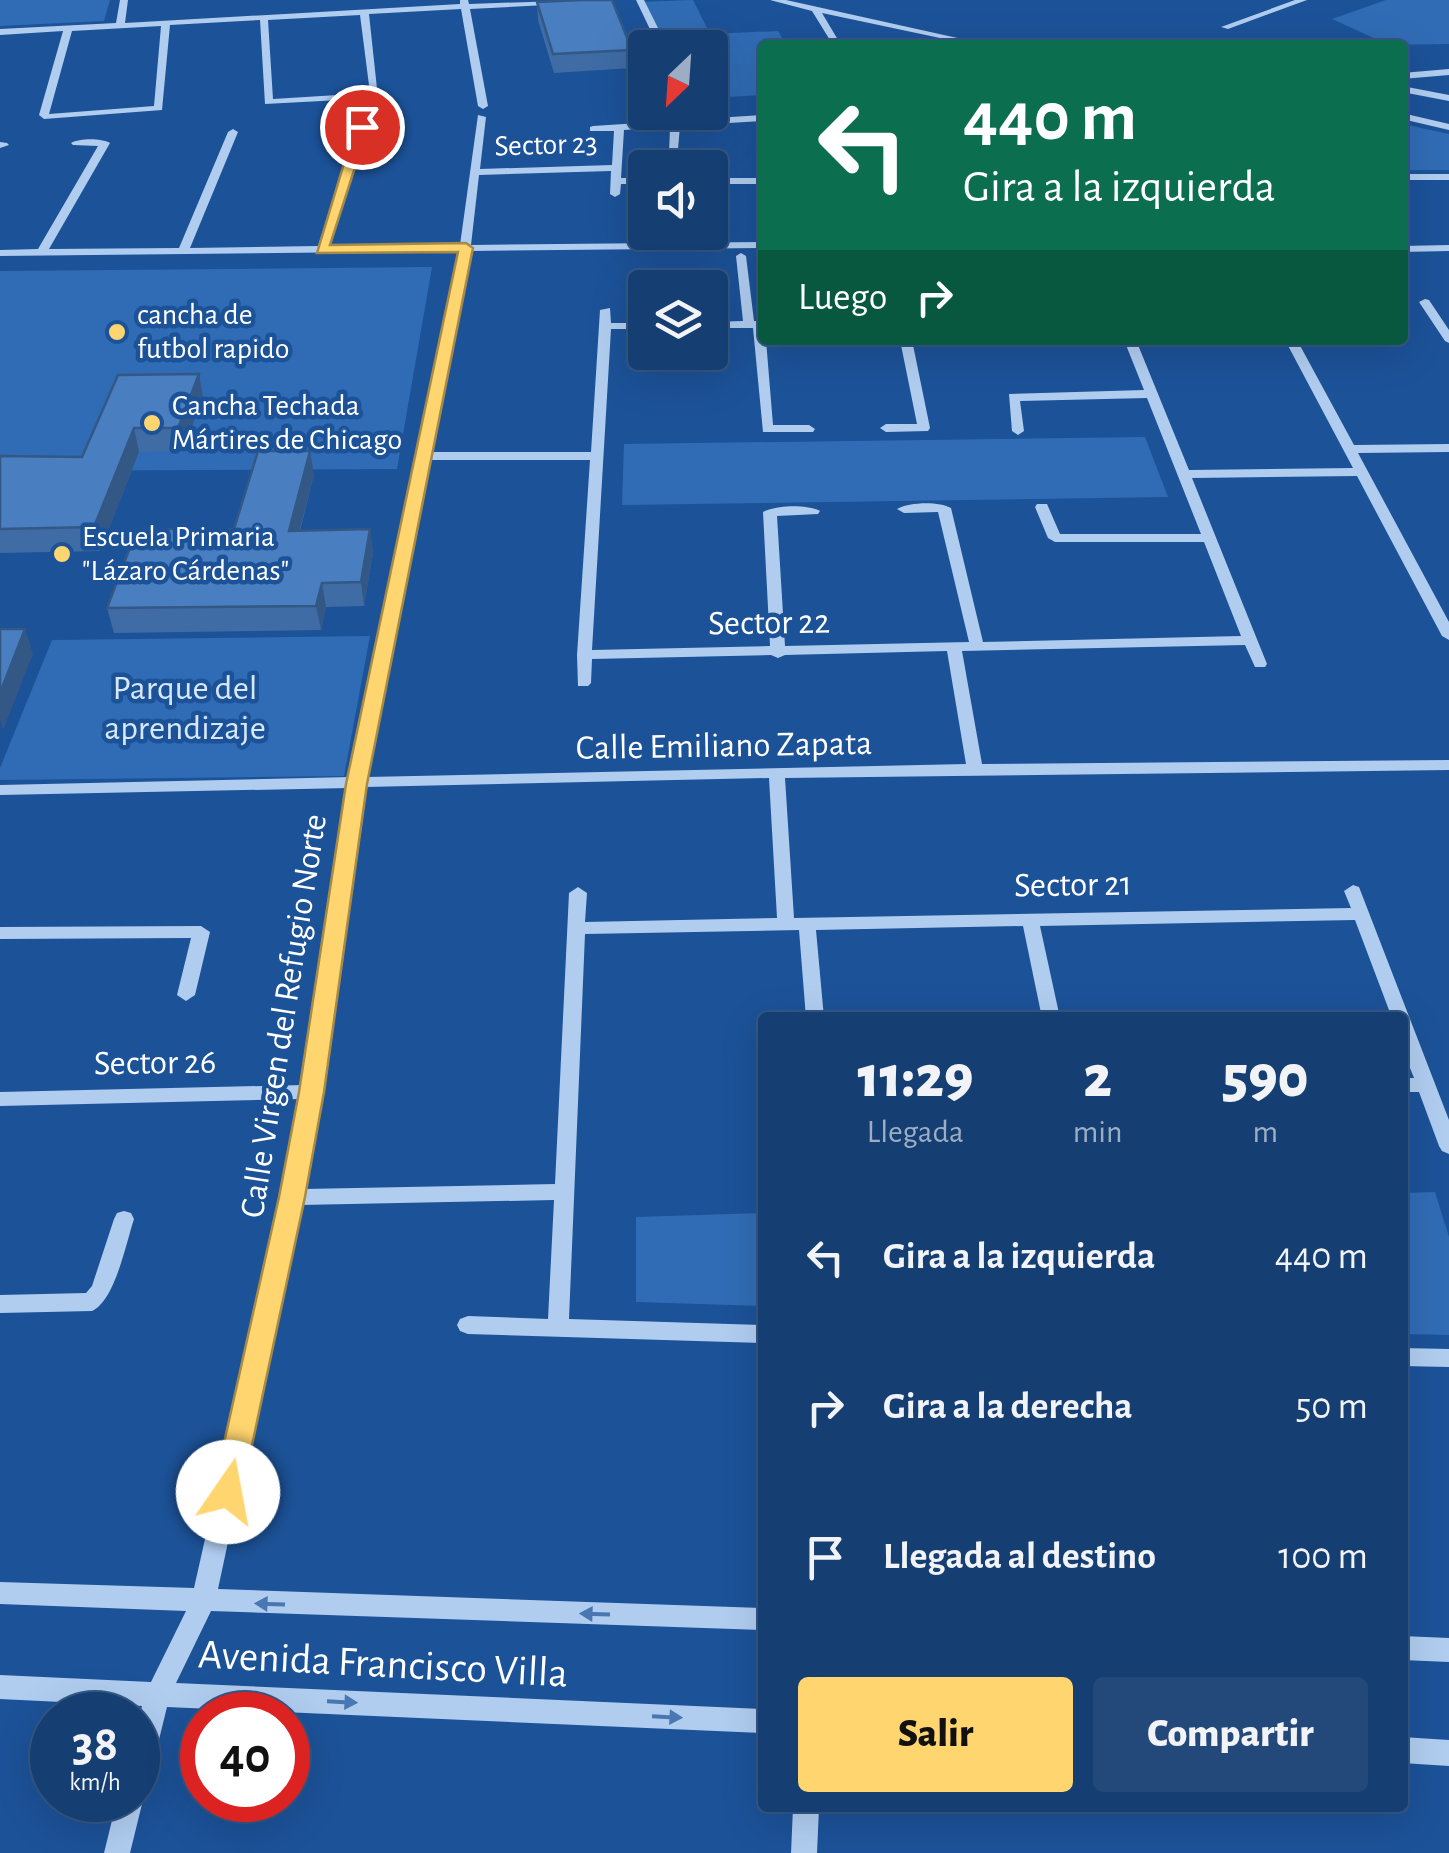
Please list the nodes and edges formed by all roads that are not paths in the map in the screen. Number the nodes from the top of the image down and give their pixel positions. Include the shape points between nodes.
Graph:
1 (124, 0) edge
2 (235, 0) edge
3 (348, 0) edge
4 (584, 0) edge
5 (640, 0) edge
6 (774, 0) edge
7 (1303, 0) edge
8 (464, 3) edge
9 (816, 9) junction
10 (364, 12) junction
11 (349, 13) junction
12 (264, 18) junction
13 (234, 19) junction
14 (166, 23) junction
15 (120, 25) junction
16 (1225, 27) dead end
17 (68, 28) junction
18 (655, 30) edge
19 (0, 32) edge
20 (834, 40) edge
21 (962, 40) edge
22 (1449, 72) edge
23 (1408, 75) edge
24 (1408, 90) edge
25 (1449, 98) edge
26 (1408, 117) edge
27 (758, 118) edge
28 (728, 120) edge
29 (628, 125) edge
30 (338, 126) dead end
31 (619, 126) junction
32 (1449, 127) edge
33 (592, 129) dead end
34 (234, 132) dead end
35 (76, 143) dead end
36 (616, 168) junction
37 (476, 172) junction
38 (1408, 177) edge
39 (1449, 177) edge
40 (616, 181) junction
41 (628, 181) edge
42 (728, 181) edge
43 (758, 181) edge
44 (614, 194) dead end
45 (1449, 236) edge
46 (1408, 237) edge
47 (758, 245) edge
48 (1408, 248) edge
49 (1449, 248) edge
50 (322, 250) junction
51 (183, 251) junction
52 (41, 253) junction
53 (0, 254) edge
54 (465, 254) junction
55 (741, 256) junction
56 (758, 256) edge
57 (0, 264) edge
58 (1425, 302) dead end
59 (606, 310) dead end
60 (1434, 316) junction
61 (1449, 316) edge
62 (757, 324) edge
63 (728, 325) edge
64 (606, 326) junction
65 (628, 326) edge
66 (1449, 338) edge
67 (759, 345) edge
68 (907, 345) edge
69 (1132, 345) edge
70 (1294, 345) edge
71 (1151, 394) junction
72 (886, 428) dead end
73 (809, 429) dead end
74 (1018, 432) dead end
75 (1449, 448) edge
76 (1348, 449) junction
77 (424, 456) junction
78 (598, 456) junction
79 (1360, 472) junction
80 (1183, 474) junction
81 (1042, 507) dead end
82 (904, 509) dead end
83 (813, 512) dead end
84 (1208, 538) junction
85 (1449, 636) edge
86 (1249, 640) junction
87 (977, 646) junction
88 (954, 647) junction
89 (778, 654) junction
90 (584, 655) junction
91 (1260, 664) dead end
92 (583, 684) dead end
93 (1449, 765) edge
94 (976, 769) junction
95 (777, 774) junction
96 (356, 784) junction
97 (0, 790) edge
98 (1353, 890) dead end
99 (578, 892) dead end
100 (1362, 914) junction
101 (1030, 918) junction
102 (807, 922) junction
103 (786, 924) junction
104 (578, 928) junction
105 (0, 933) edge
106 (186, 996) dead end
107 (814, 1012) edge
108 (1050, 1012) edge
109 (1399, 1012) edge
110 (1408, 1036) edge
111 (1408, 1085) edge
112 (1426, 1085) junction
113 (312, 1092) junction
114 (0, 1099) edge
115 (1449, 1146) edge
116 (564, 1192) junction
117 (292, 1197) junction
118 (124, 1219) dead end
119 (0, 1304) edge
120 (558, 1325) junction
121 (468, 1326) dead end
122 (758, 1334) edge
123 (1408, 1356) edge
124 (1449, 1358) edge
125 (0, 1593) edge
126 (204, 1602) junction
127 (758, 1619) edge
128 (1408, 1648) edge
129 (1449, 1650) edge
130 (0, 1687) edge
131 (113, 1692) edge
132 (159, 1692) edge
133 (160, 1694) edge
134 (758, 1721) edge
135 (1408, 1750) edge
136 (1449, 1752) edge
137 (806, 1812) edge
138 (125, 1822) edge
139 (117, 1853) edge
140 (804, 1853) edge

1 - 15 street
2 - 13 street
3 - 11 street
4 - 8 street
5 - 18 street
6 - 9 street
7 - 16 street
8 - 10 street
8 - 37 street, Calle Virgen del Refugio Norte via 482,112
9 - 20 street
9 - 21 street
10 - 11 street
10 - 12 street via 376,96 315,102 268,102
11 - 12 street
12 - 13 street
13 - 14 street
14 - 15 street
14 - 17 street via 160,108 44,115
15 - 17 street
17 - 19 street
22 - 23 street
24 - 25 street
26 - 32 street
27 - 28 street, Sector 23
29 - 31 street, Sector 23
30 - 50 street via 362,127
31 - 33 street, Sector 23
31 - 36 street, Sector 23
34 - 51 street
35 - 52 street via 104,143
36 - 37 street, Sector 23
36 - 40 street, Sector 23
37 - 54 street, Calle Virgen del Refugio Norte
38 - 39 street
40 - 41 street, Sector 23
40 - 44 street, Sector 23
42 - 43 street
45 - 46 street
47 - 54 street
48 - 49 street
50 - 51 street
50 - 54 street
51 - 52 street
52 - 53 street
54 - 55 street
54 - 57 street
54 - 77 street, Calle Virgen del Refugio Norte
55 - 56 street
55 - 62 street
58 - 60 street
59 - 64 street
60 - 61 street
60 - 66 street
62 - 63 street
64 - 65 street
64 - 78 street
67 - 73 street via 767,428
68 - 72 street via 924,428
69 - 71 street
70 - 76 street
71 - 74 street via 1013,397
71 - 80 street
75 - 76 street
76 - 79 street
77 - 78 street
77 - 96 street, Calle Virgen del Refugio Norte
78 - 90 street
79 - 80 street
79 - 85 street
80 - 84 street
81 - 84 street via 1055,538
82 - 87 street via 944,508
83 - 89 street via 770,512
84 - 86 street
86 - 87 street, Sector 22
86 - 91 street
87 - 88 street, Sector 22
88 - 89 street, Sector 22
88 - 94 street
89 - 90 street, Sector 22
90 - 92 street
93 - 94 street, Calle Emiliano Zapata
94 - 95 street, Calle Emiliano Zapata
95 - 96 street, Calle Emiliano Zapata
95 - 103 street
96 - 97 street, Calle Emiliano Zapata
96 - 113 street, Calle Virgen del Refugio Norte
98 - 100 street
99 - 104 street
100 - 101 street, Sector 21
100 - 109 street
101 - 102 street, Sector 21
101 - 108 street
102 - 103 street, Sector 21
102 - 107 street
103 - 104 street, Sector 21
104 - 116 street
105 - 106 street via 201,932
110 - 112 street
111 - 112 street
112 - 115 street
113 - 114 street, Sector 26
113 - 117 street, Calle Virgen del Refugio Norte
116 - 117 street
116 - 120 street
117 - 126 street, Calle Virgen del Refugio Norte
118 - 119 street via 92,1302
120 - 121 street
120 - 122 street
123 - 124 street
125 - 126 street, Avenida Francisco Villa
127 -> 126 street, Avenida Francisco Villa
126 - 132 street, Calle Virgen del Refugio Norte
128 - 129 street
130 - 131 street, Avenida Francisco Villa
133 -> 134 street, Avenida Francisco Villa
135 - 136 street
137 - 140 street
138 - 139 street

